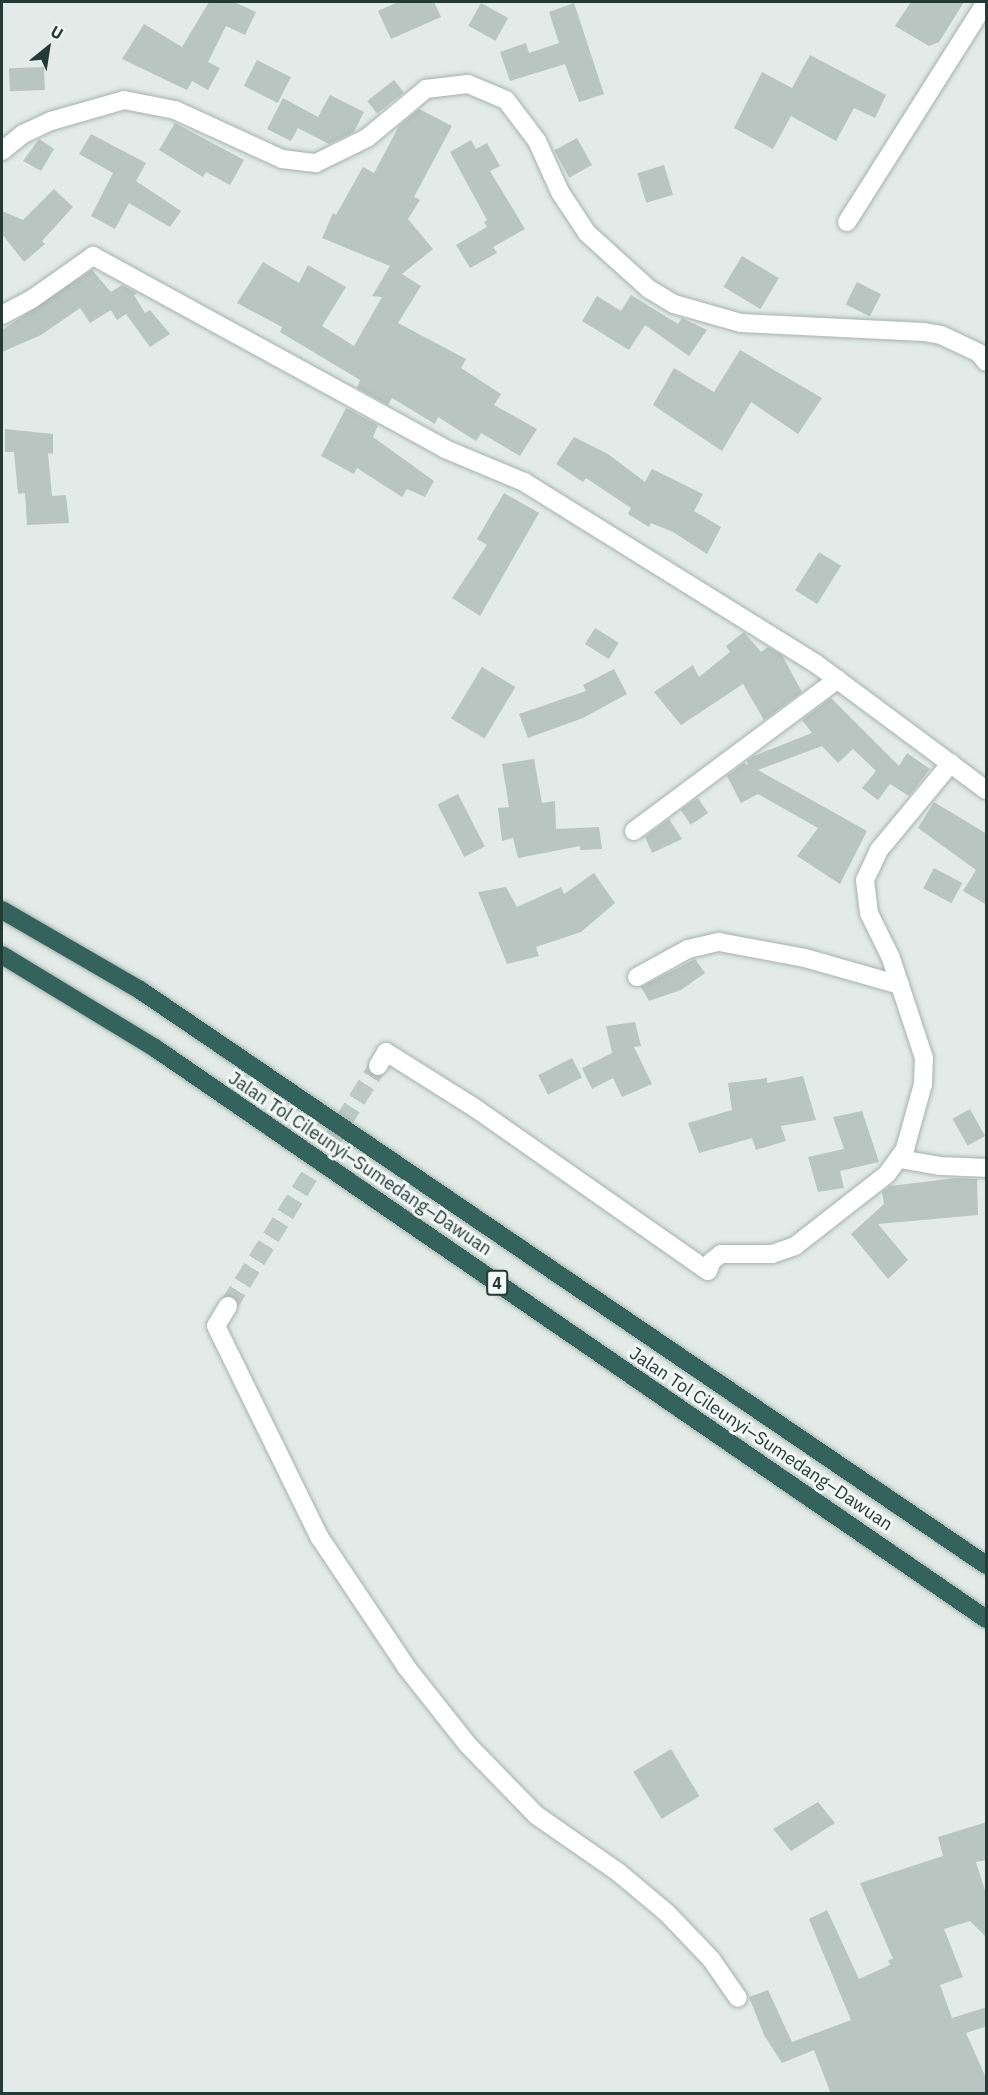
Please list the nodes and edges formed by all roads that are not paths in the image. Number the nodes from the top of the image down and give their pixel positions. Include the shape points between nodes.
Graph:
1 (987, 2) edge
2 (2, 151) edge
3 (848, 222) dead end
4 (2, 315) edge
5 (987, 362) edge
6 (838, 679) junction
7 (951, 763) junction
8 (987, 790) edge
9 (634, 831) dead end
10 (2, 910) edge
11 (2, 955) edge
12 (637, 977) dead end
13 (900, 985) junction
14 (378, 1066) tunnel mouth
15 (900, 1158) junction
16 (987, 1168) edge
17 (228, 1306) tunnel mouth
18 (987, 1565) edge
19 (987, 1619) edge
20 (738, 1998) dead end

1 - 3 street
2 - 5 street via 23,134 51,121 124,100 176,110 282,159 316,163 366,138 426,89 468,84 506,100 537,141 560,192 587,233 650,290 674,304 741,323 924,332 969,348
4 - 6 street via 93,256 445,449 524,482
6 - 7 street
6 - 9 street
7 - 8 street
7 - 13 street via 879,850 865,880 869,913
10 - 18 highway, Jalan Tol Cileunyi–Sumedang–Dawuan / 4 via 140,990
11 - 19 highway, Jalan Tol Cileunyi–Sumedang–Dawuan / 4 via 164,1054
12 - 13 street via 688,949 719,942 785,953
13 - 15 street via 925,1070
14 - 15 street via 386,1052 475,1108 708,1271 720,1254 772,1254 795,1246 870,1190
15 - 16 street via 939,1166
17 - 20 street via 216,1326 315,1527 407,1668 468,1745 536,1815 618,1872 667,1913 711,1959

